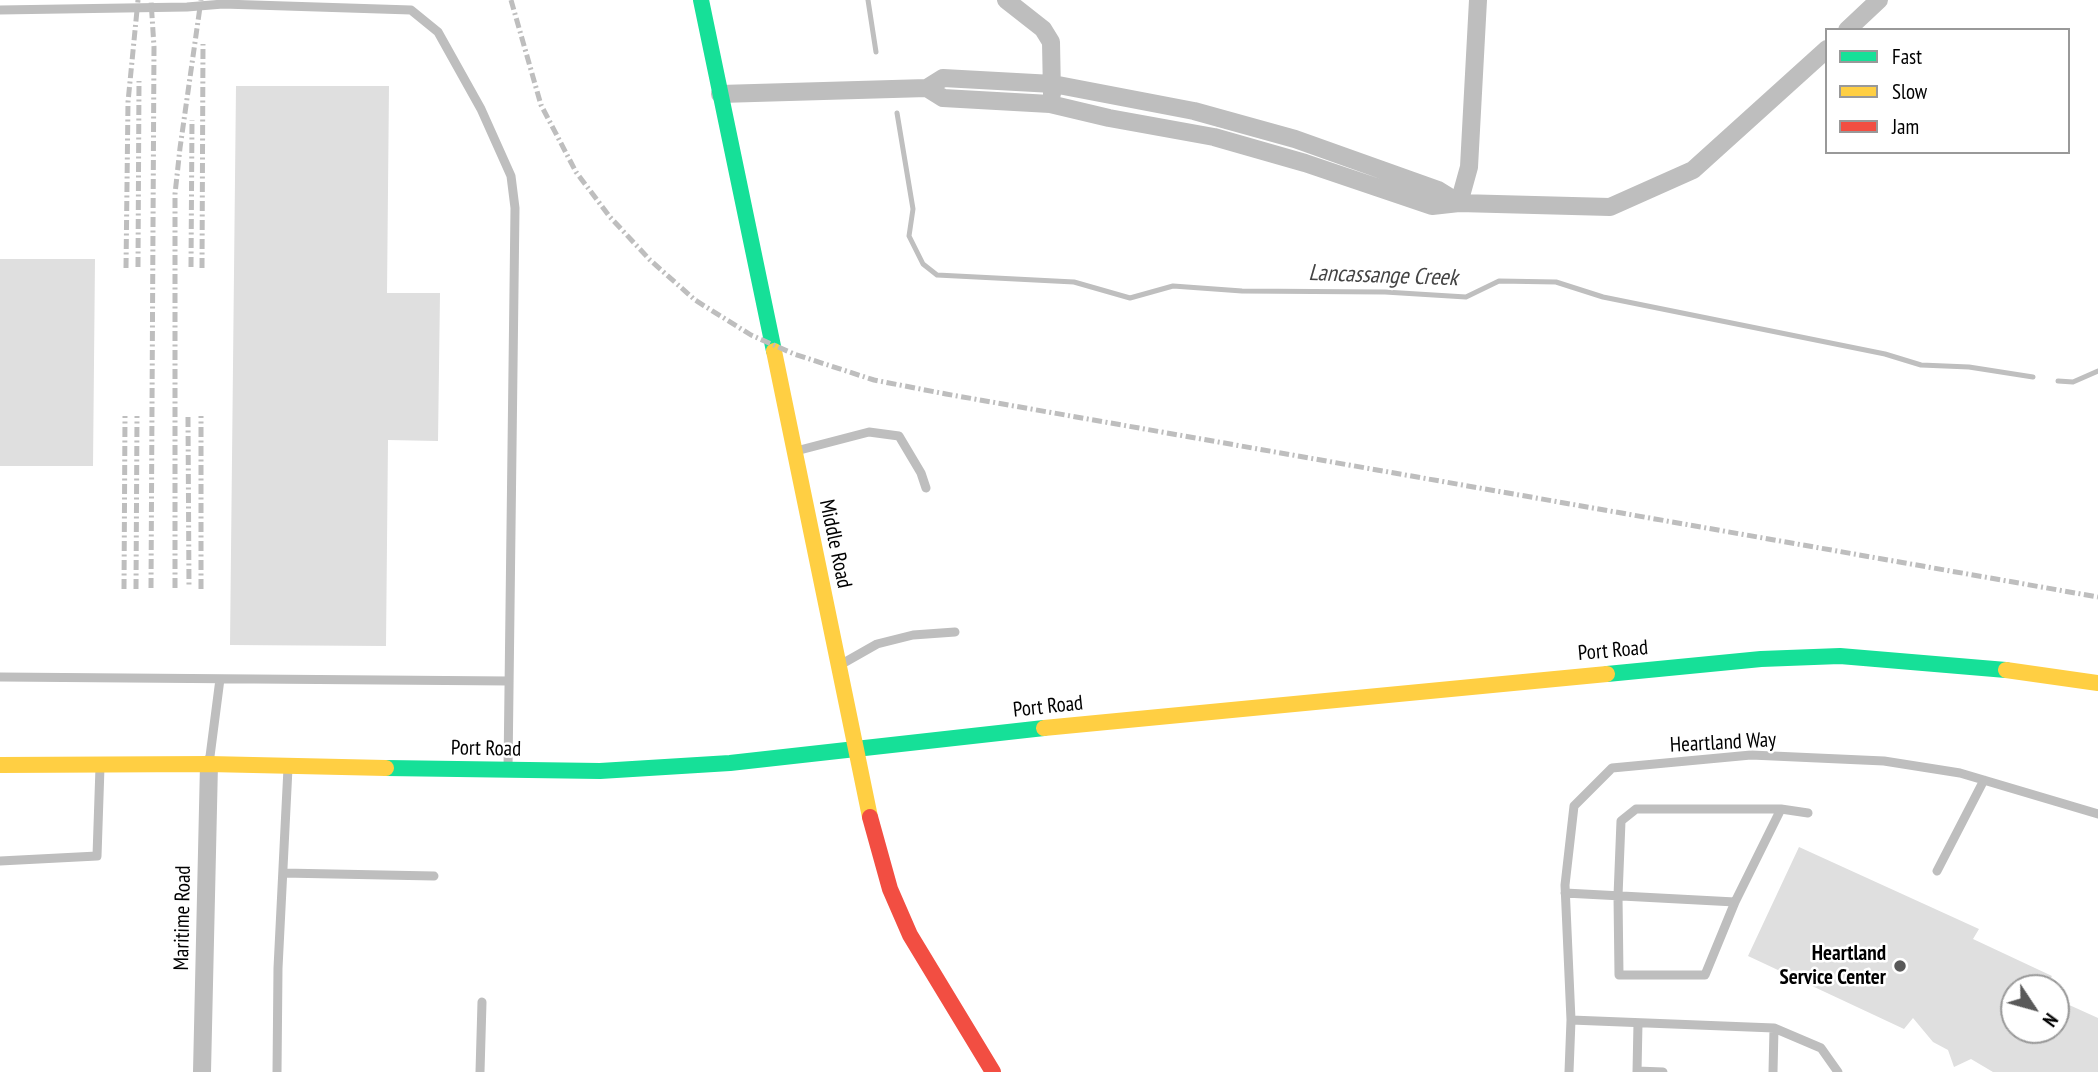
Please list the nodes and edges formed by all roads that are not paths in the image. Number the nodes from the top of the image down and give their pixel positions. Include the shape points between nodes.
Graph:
1 (701, 0) edge
2 (1006, 0) edge
3 (1478, 0) edge
4 (1879, 0) edge
5 (0, 9) edge
6 (1849, 28) edge
7 (1825, 51) edge
8 (1053, 84) junction
9 (928, 88) junction
10 (720, 94) junction
11 (1050, 104) junction
12 (1459, 203) junction
13 (794, 452) junction
14 (926, 488) dead end
15 (955, 632) dead end
16 (839, 666) junction
17 (0, 677) edge
18 (220, 679) junction
19 (509, 681) junction
20 (2098, 683) edge
21 (856, 750) junction
22 (209, 764) junction
23 (0, 765) edge
24 (100, 765) junction
25 (289, 766) junction
26 (508, 771) junction
27 (1984, 780) junction
28 (1781, 809) junction
29 (1808, 813) dead end
30 (2098, 814) edge
31 (0, 861) edge
32 (1937, 871) dead end
33 (283, 873) junction
34 (434, 876) dead end
35 (1565, 893) junction
36 (1618, 896) junction
37 (1735, 902) junction
38 (482, 1002) dead end
39 (1571, 1020) junction
40 (1638, 1023) junction
41 (1774, 1028) junction
42 (1637, 1071) edge
43 (202, 1072) edge
44 (276, 1072) edge
45 (480, 1072) edge
46 (993, 1072) edge
47 (1569, 1072) edge
48 (1663, 1072) edge
49 (1773, 1072) edge
50 (1838, 1072) edge

1 - 10 main road, Middle Road
2 - 8 street via 1043,29 1051,42
3 - 12 street via 1469,167
4 - 6 street
5 - 19 lane via 223,4 411,10 438,32 481,109 511,176 515,208
7 - 12 street via 1693,170 1610,207
8 - 9 street via 943,78
8 - 11 street
8 - 12 street via 1194,111 1295,139 1438,190
9 - 10 street
9 - 11 street via 943,98
10 - 13 main road, Middle Road
11 - 12 street via 1214,137 1432,206
13 - 14 lane via 869,432 899,436
13 - 16 main road, Middle Road
15 - 16 lane via 877,644
16 - 21 main road, Middle Road
17 - 18 lane
18 - 19 lane
18 - 22 lane
19 - 26 lane
20 - 21 main road, Port Road via 1887,659 1761,659 1169,715
21 - 26 main road, Port Road via 717,764
21 - 46 main road, Middle Road via 875,841 899,912
22 - 24 main road, Port Road
22 - 25 main road, Port Road
22 - 43 street, Maritime Road
23 - 24 main road, Port Road
24 - 31 lane via 97,856
25 - 26 main road, Port Road
25 - 33 lane
27 - 30 lane, Heartland Way
27 - 32 lane
27 - 35 lane, Heartland Way via 1884,761 1751,755 1612,768 1574,806
28 - 29 lane
28 - 36 lane via 1636,809 1621,821
28 - 37 lane
33 - 34 lane
33 - 44 lane
35 - 36 lane
35 - 39 lane, Heartland Way
36 - 37 lane
36 - 37 lane via 1619,975 1705,975
38 - 45 lane
39 - 40 lane
39 - 47 lane, Heartland Way
40 - 41 lane
40 - 42 lane
41 - 49 lane
41 - 50 lane via 1821,1048
42 - 48 lane

